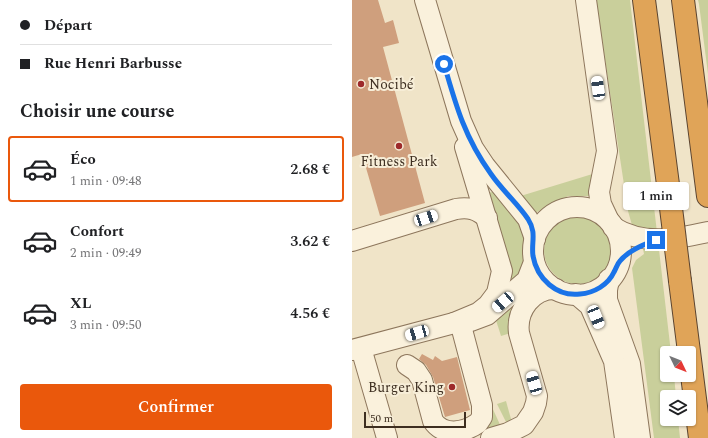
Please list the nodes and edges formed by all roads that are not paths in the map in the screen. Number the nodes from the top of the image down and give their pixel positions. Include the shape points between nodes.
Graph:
1 (425, 0) edge
2 (586, 0) edge
3 (644, 0) edge
4 (683, 0) edge
5 (461, 121) junction
6 (707, 191) edge
7 (487, 218) junction
8 (611, 224) junction
9 (706, 233) edge
10 (535, 239) junction
11 (656, 240) junction
12 (352, 241) edge
13 (534, 262) junction
14 (614, 271) junction
15 (556, 289) junction
16 (576, 294) junction
17 (457, 322) junction
18 (355, 348) edge
19 (407, 365) dead end
20 (387, 438) edge
21 (491, 438) edge
22 (625, 438) edge
23 (640, 438) edge
24 (700, 438) edge

1 - 5 street
2 - 8 street via 607,151 599,192 601,204
3 - 24 highway, bridge
4 - 6 highway
5 - 7 street via 467,153
5 - 10 street via 485,166 528,219
7 - 12 street via 478,210 456,209
7 - 17 street via 502,271 499,285 493,299 483,310
8 - 10 street via 600,214 589,209 567,208 546,219
8 - 11 street via 635,238
8 - 14 street via 620,244
9 - 11 street
10 - 13 street
11 - 14 street via 638,247
13 - 15 street via 543,279
13 - 17 street via 527,280 492,311 477,320
14 - 16 street via 594,291
14 - 23 street via 607,290 607,300 630,364
15 - 16 street
15 - 21 street via 545,290 532,298 523,308 518,322 537,396 533,412 520,428
16 - 22 street via 592,309 614,361
17 - 18 street
17 - 19 street via 482,405 482,416 478,424 452,432 446,432 437,426 433,421 422,380 416,371
18 - 20 street

